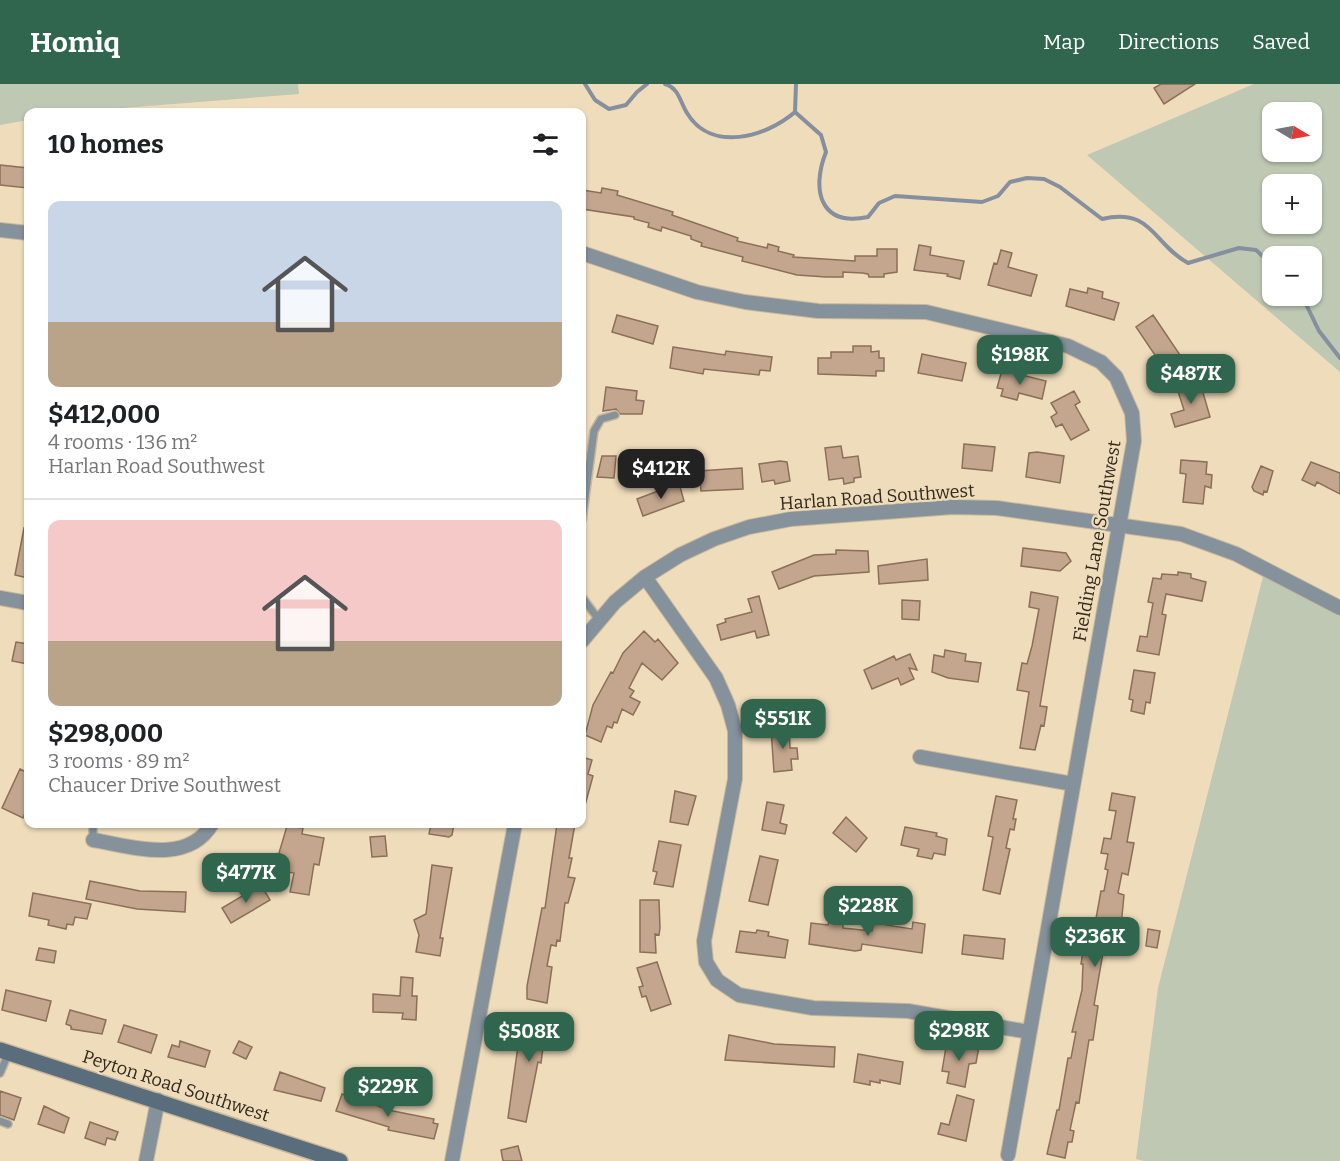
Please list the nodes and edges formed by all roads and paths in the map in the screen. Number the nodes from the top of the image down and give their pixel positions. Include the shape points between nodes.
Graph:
1 (0, 230) edge
2 (24, 233) edge
3 (586, 254) edge
4 (615, 416) dead end
5 (586, 490) edge
6 (1119, 524) junction
7 (645, 577) junction
8 (0, 598) edge
9 (24, 602) edge
10 (586, 602) edge
11 (1340, 608) edge
12 (599, 620) junction
13 (586, 636) edge
14 (920, 757) dead end
15 (1073, 784) junction
16 (93, 828) edge
17 (208, 828) edge
18 (514, 828) edge
19 (93, 840) joint
20 (1029, 1032) junction
21 (4, 1051) edge
22 (0, 1073) edge
23 (158, 1100) junction
24 (0, 1121) edge
25 (8, 1124) dead end
26 (1008, 1155) dead end
27 (146, 1161) edge
28 (340, 1161) edge
29 (452, 1161) edge

1 - 2 street
3 - 6 street, Fielding Lane Southwest via 697,292 745,302 818,311 926,312 1082,351 1116,377 1132,413 1134,441
4 - 5 lane via 600,419 594,431
6 - 7 street, Harlan Road Southwest via 997,508 953,507 791,519 714,539
6 - 11 street, Harlan Road Southwest via 1181,534 1236,554
6 - 15 street, Fielding Lane Southwest
7 - 12 street, Harlan Road Southwest
7 - 20 street via 716,678 735,731 735,779 704,941 706,962 717,980 739,995 790,1006 908,1011
8 - 9 street
10 - 12 lane
12 - 13 street, Harlan Road Southwest
14 - 15 street
15 - 20 street, Fielding Lane Southwest
16 - 19 lane
17 - 19 street via 192,844 170,850
18 - 29 street
20 - 26 street, Fielding Lane Southwest
21 - 22 lane
21 - 23 street, Peyton Road Southwest
23 - 27 street
23 - 28 street, Peyton Road Southwest
24 - 25 lane

